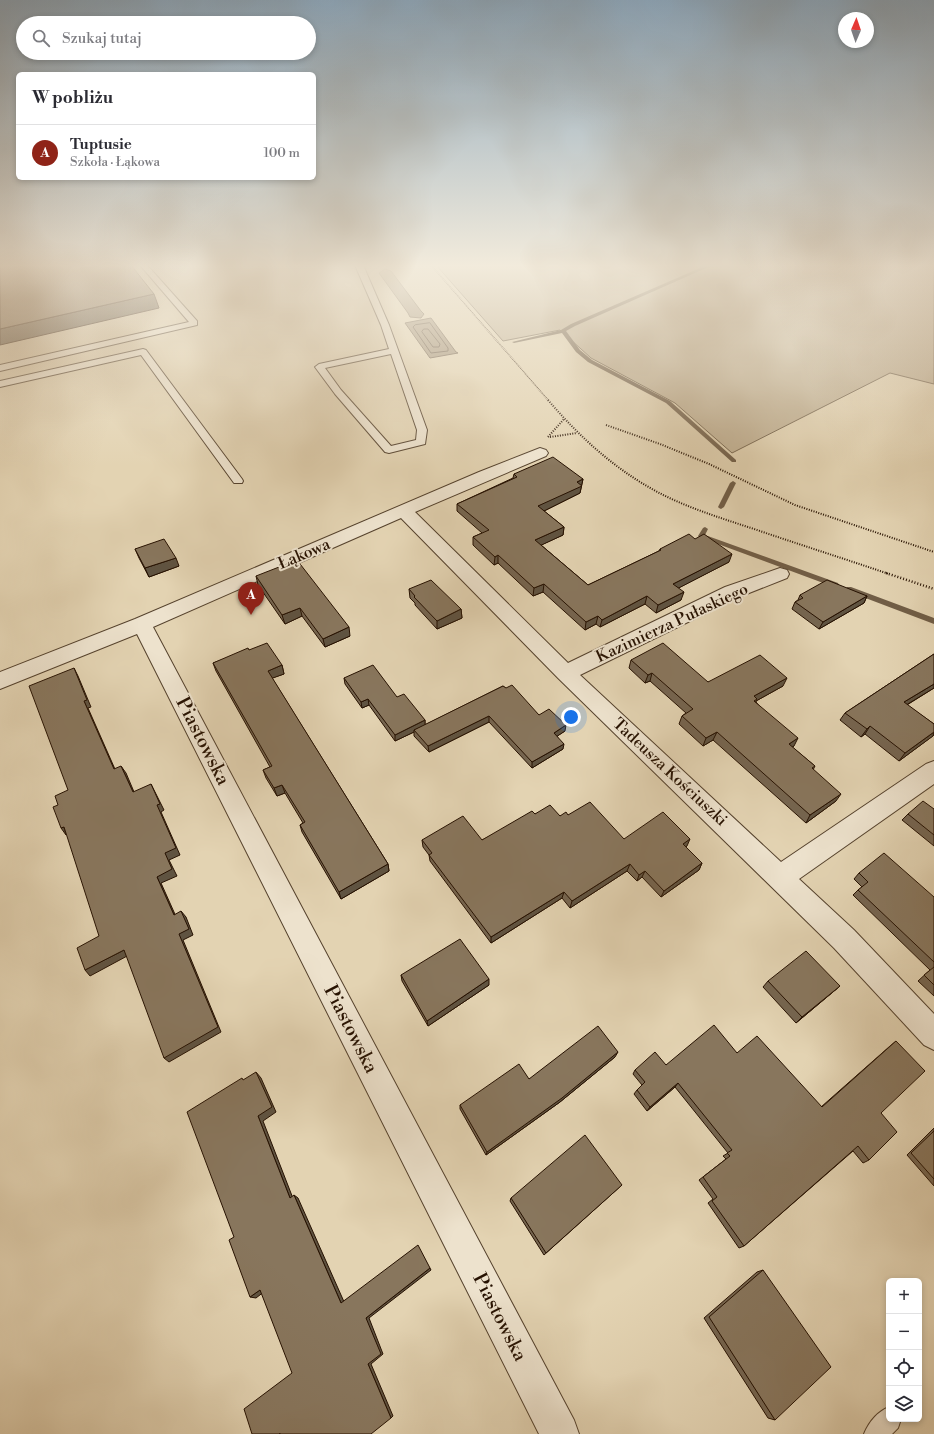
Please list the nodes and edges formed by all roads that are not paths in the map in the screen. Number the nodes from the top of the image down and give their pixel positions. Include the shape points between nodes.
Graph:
1 (152, 332) edge
2 (387, 332) edge
3 (394, 351) junction
4 (0, 368) edge
5 (0, 384) edge
6 (540, 453) dead end
7 (238, 481) dead end
8 (404, 511) junction
9 (780, 574) dead end
10 (142, 624) junction
11 (565, 673) junction
12 (0, 681) edge
13 (934, 770) edge
14 (780, 877) junction
15 (934, 1035) edge
16 (886, 1422) edge
17 (560, 1434) edge
18 (876, 1434) edge

1 - 4 lane
2 - 3 lane
3 - 3 lane via 422,430 421,442 389,450 319,367
5 - 7 lane via 142,352
6 - 8 street, Łąkowa
8 - 10 street, Łąkowa
8 - 11 street, Tadeusza Kościuszki
9 - 11 street, Kazimierza Pułaskiego via 732,592
10 - 12 street, Łąkowa
10 - 17 street, Piastowska
11 - 14 street, Tadeusza Kościuszki
13 - 14 street
14 - 15 street, Tadeusza Kościuszki via 844,939
16 - 18 lane

